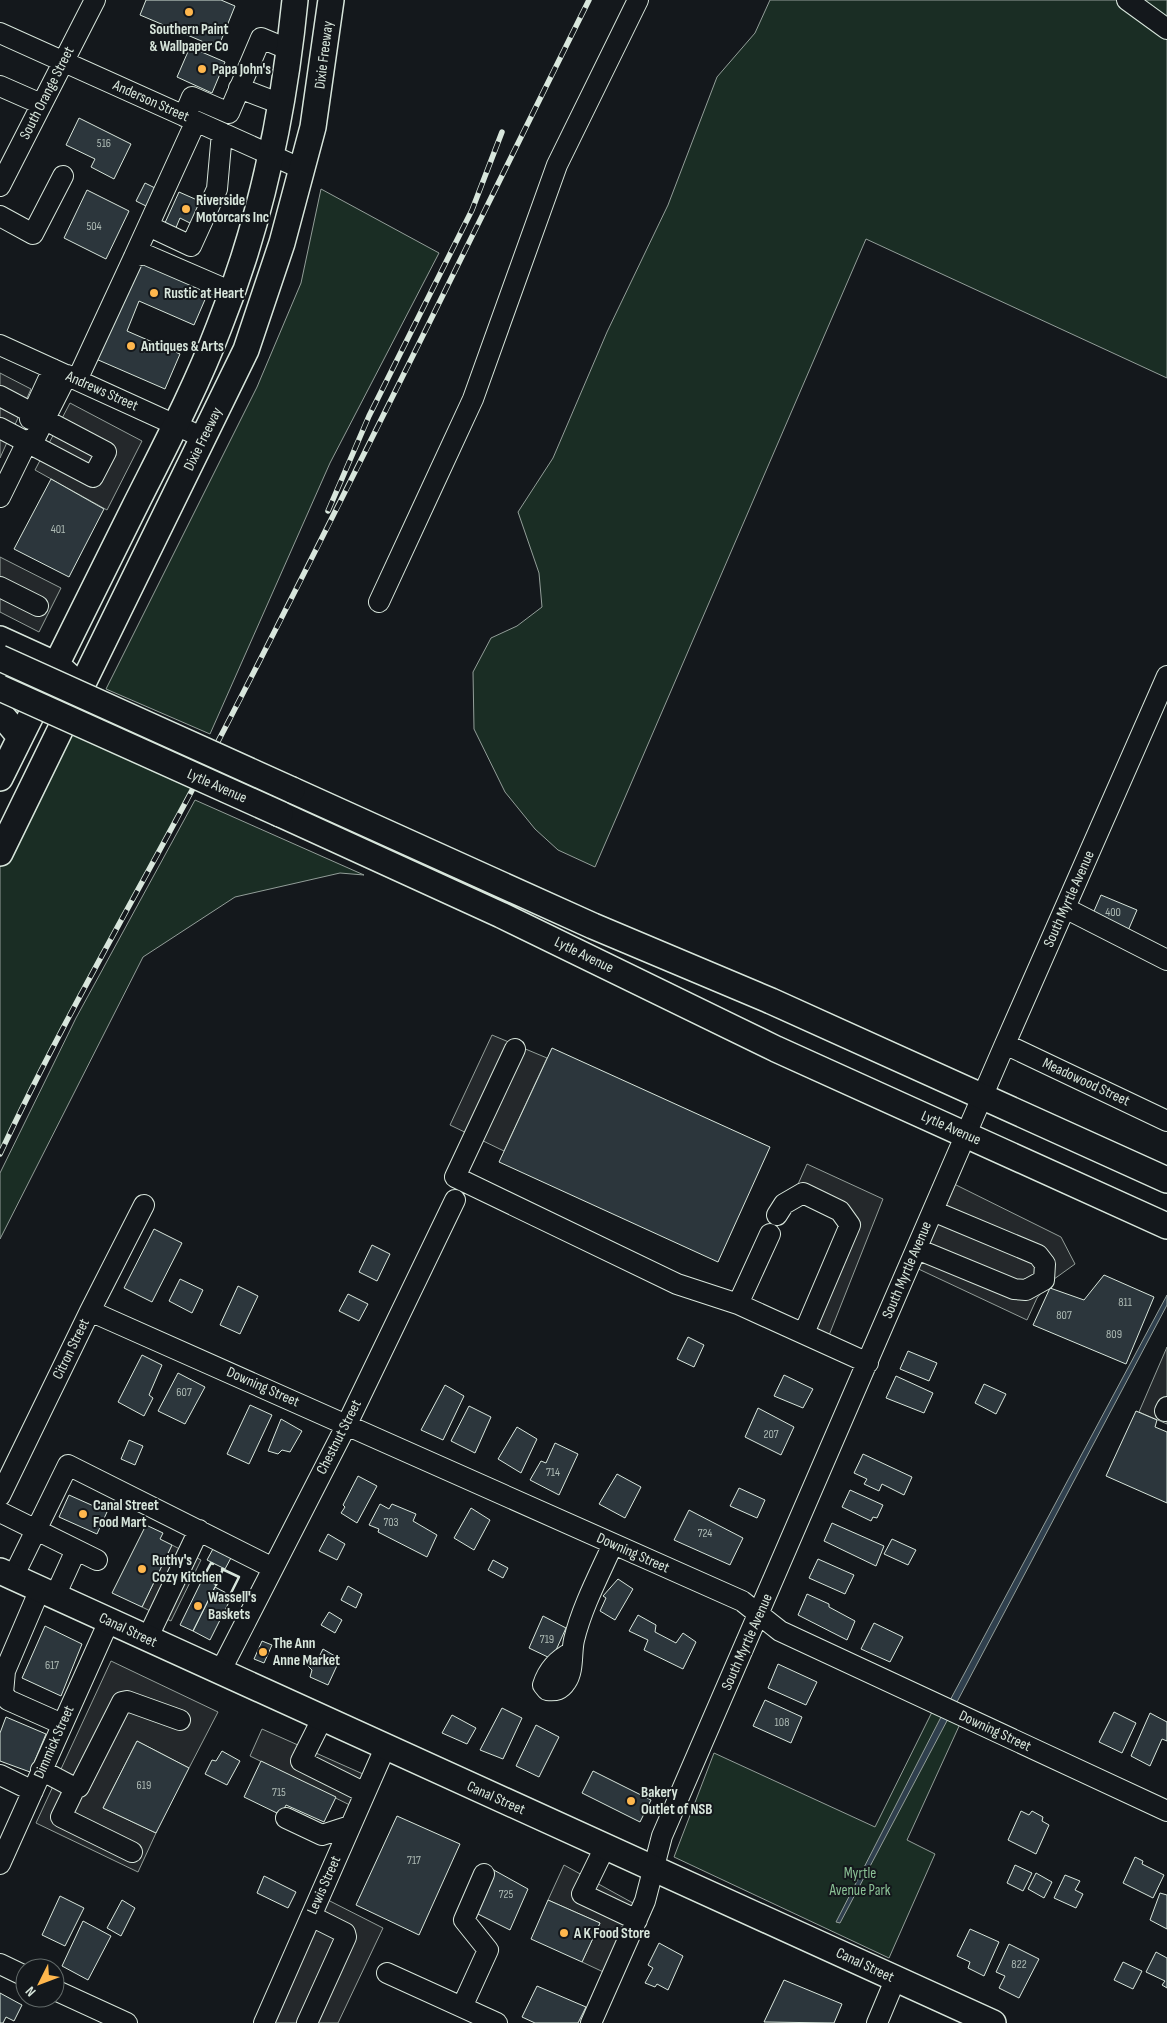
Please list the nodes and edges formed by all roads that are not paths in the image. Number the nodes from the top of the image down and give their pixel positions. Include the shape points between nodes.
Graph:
1 (295, 0) edge
2 (331, 0) edge
3 (638, 0) edge
4 (1127, 0) edge
5 (92, 1) edge
6 (1167, 29) edge
7 (0, 33) edge
8 (290, 50) junction
9 (62, 62) junction
10 (0, 86) edge
11 (239, 88) junction
12 (41, 104) junction
13 (282, 104) junction
14 (190, 119) junction
15 (222, 133) junction
16 (272, 155) junction
17 (6, 161) edge
18 (302, 169) junction
19 (63, 176) dead end
20 (0, 186) edge
21 (0, 216) edge
22 (157, 230) dead end
23 (134, 257) junction
24 (232, 292) junction
25 (0, 345) edge
26 (66, 375) junction
27 (0, 396) edge
28 (39, 416) junction
29 (175, 424) junction
30 (0, 428) edge
31 (204, 438) junction
32 (27, 442) junction
33 (0, 497) edge
34 (0, 587) edge
35 (379, 602) dead end
36 (38, 606) dead end
37 (0, 639) edge
38 (0, 658) edge
39 (57, 665) junction
40 (1167, 676) edge
41 (0, 688) edge
42 (78, 694) junction
43 (0, 701) edge
44 (36, 705) junction
45 (0, 713) edge
46 (20, 737) junction
47 (0, 778) edge
48 (0, 853) edge
49 (1065, 908) junction
50 (1167, 960) edge
51 (1005, 1044) junction
52 (515, 1048) dead end
53 (982, 1096) junction
54 (1167, 1121) edge
55 (966, 1135) junction
56 (1167, 1180) edge
57 (455, 1200) dead end
58 (144, 1205) dead end
59 (933, 1211) junction
60 (777, 1215) dead end
61 (1167, 1226) edge
62 (770, 1234) dead end
63 (917, 1249) junction
64 (738, 1304) junction
65 (90, 1311) junction
66 (804, 1333) junction
67 (868, 1363) junction
68 (347, 1424) junction
69 (0, 1496) edge
70 (0, 1512) edge
71 (198, 1530) junction
72 (36, 1531) junction
73 (613, 1544) junction
74 (76, 1550) junction
75 (97, 1560) dead end
76 (273, 1568) junction
77 (6, 1574) edge
78 (48, 1593) junction
79 (759, 1616) junction
80 (108, 1621) junction
81 (147, 1639) junction
82 (572, 1652) dead end
83 (220, 1672) junction
84 (322, 1719) junction
85 (180, 1720) dead end
86 (62, 1724) junction
87 (385, 1748) junction
88 (41, 1770) junction
89 (0, 1775) edge
90 (75, 1788) junction
91 (32, 1791) junction
92 (365, 1793) junction
93 (1167, 1811) edge
94 (286, 1818) dead end
95 (350, 1826) junction
96 (605, 1847) junction
97 (132, 1852) dead end
98 (0, 1864) edge
99 (654, 1867) junction
100 (484, 1874) dead end
101 (311, 1916) junction
102 (637, 1920) junction
103 (0, 1964) edge
104 (15, 1971) edge
105 (387, 1973) dead end
106 (895, 1980) junction
107 (65, 1995) edge
108 (462, 2007) junction
109 (127, 2023) edge
110 (264, 2023) edge
111 (307, 2023) edge
112 (497, 2023) edge
113 (591, 2023) edge
114 (877, 2023) edge
115 (993, 2023) edge

1 - 8 main road, Dixie Freeway
2 - 18 main road, Dixie Freeway via 318,102
3 - 35 street via 556,165 473,398
4 - 6 street
5 - 9 street, South Orange Street
7 - 9 street, Anderson Street
8 - 11 street via 261,38
8 - 13 main road, Dixie Freeway
9 - 12 street, South Orange Street
9 - 14 street, Anderson Street
10 - 12 street
11 - 13 street
11 - 14 street via 228,113 192,97
12 - 17 street, South Orange Street
13 - 16 main road, Dixie Freeway
14 - 15 street, Anderson Street
14 - 23 street
15 - 16 street, Anderson Street
15 - 22 street via 217,189 191,246
16 - 18 street, Anderson Street
16 - 24 main road, Dixie Freeway
17 - 20 street, South Orange Street
18 - 31 main road, Dixie Freeway via 260,313
19 - 21 street via 33,234
23 - 24 street via 144,254
23 - 26 street
24 - 29 main road, Dixie Freeway
25 - 26 street, Andrews Street
26 - 28 street
26 - 29 street, Andrews Street
27 - 28 street
28 - 32 street via 25,430
28 - 32 street via 106,452 93,477
29 - 31 street, Andrews Street
29 - 39 main road, Dixie Freeway
30 - 32 street
31 - 42 main road, Dixie Freeway
32 - 33 street
34 - 36 street
37 - 39 main road
38 - 53 main road, Lytle Avenue, bridge via 593,926 771,1001
39 - 42 main road via 69,677
39 - 44 main road, Dixie Freeway
40 - 49 street, South Myrtle Avenue
41 - 55 main road, Lytle Avenue, bridge via 509,919 776,1049
42 - 44 main road via 56,703
42 - 48 main road, Dixie Freeway
43 - 44 main road
44 - 46 main road, Dixie Freeway
45 - 46 main road
46 - 47 main road, Dixie Freeway
49 - 50 street
49 - 51 street, South Myrtle Avenue
51 - 53 street, South Myrtle Avenue
51 - 54 street, Meadowood Street
52 - 64 street via 455,1177 677,1284
53 - 55 street, South Myrtle Avenue
53 - 56 main road, Lytle Avenue
55 - 59 street, South Myrtle Avenue
55 - 61 main road, Lytle Avenue
57 - 68 street, Chestnut Street
58 - 65 street, Citron Street
59 - 63 street, South Myrtle Avenue
59 - 63 street via 1038,1255 1045,1264 1044,1280 1026,1290 1014,1289
60 - 66 street via 784,1204 803,1193 840,1211 850,1225
62 - 64 street
63 - 67 street, South Myrtle Avenue
64 - 66 street
65 - 68 street, Downing Street
65 - 69 street, Citron Street
66 - 67 street
67 - 79 street, South Myrtle Avenue
68 - 73 street, Downing Street
68 - 76 street, Chestnut Street
70 - 72 street
71 - 72 street via 68,1465
71 - 76 street
71 - 81 street
72 - 74 street
72 - 77 street
73 - 79 street, Downing Street via 742,1602
73 - 82 street via 589,1598
74 - 75 street
74 - 78 street
76 - 83 street, Chestnut Street
77 - 78 main road, Canal Street
78 - 80 main road, Canal Street
78 - 86 street via 6,1671 3,1693 8,1700
79 - 93 street, Downing Street via 780,1631
79 - 99 street, South Myrtle Avenue via 662,1836
80 - 81 main road, Canal Street
80 - 86 street, Dimmick Street
81 - 83 main road, Canal Street
83 - 84 main road, Canal Street
84 - 87 main road, Canal Street
84 - 92 street via 301,1761
85 - 90 street via 134,1701 122,1702 82,1783
86 - 88 street, Dimmick Street
87 - 92 street, Lewis Street
87 - 96 main road, Canal Street
88 - 90 street
88 - 91 street, Dimmick Street
89 - 91 street
90 - 97 street via 61,1817
91 - 98 street, Dimmick Street
92 - 95 street, Lewis Street
94 - 95 street via 322,1835
95 - 101 street, Lewis Street
96 - 99 main road, Canal Street
96 - 102 street via 582,1894
99 - 102 street, South Myrtle Avenue via 646,1901
99 - 106 main road, Canal Street
100 - 108 street via 464,1920 488,1950
101 - 110 street, Lewis Street
101 - 111 street via 338,1928 346,1937
102 - 113 street, South Myrtle Avenue
103 - 104 street
105 - 108 street
106 - 114 street
106 - 115 main road, Canal Street
107 - 109 street
108 - 112 street

